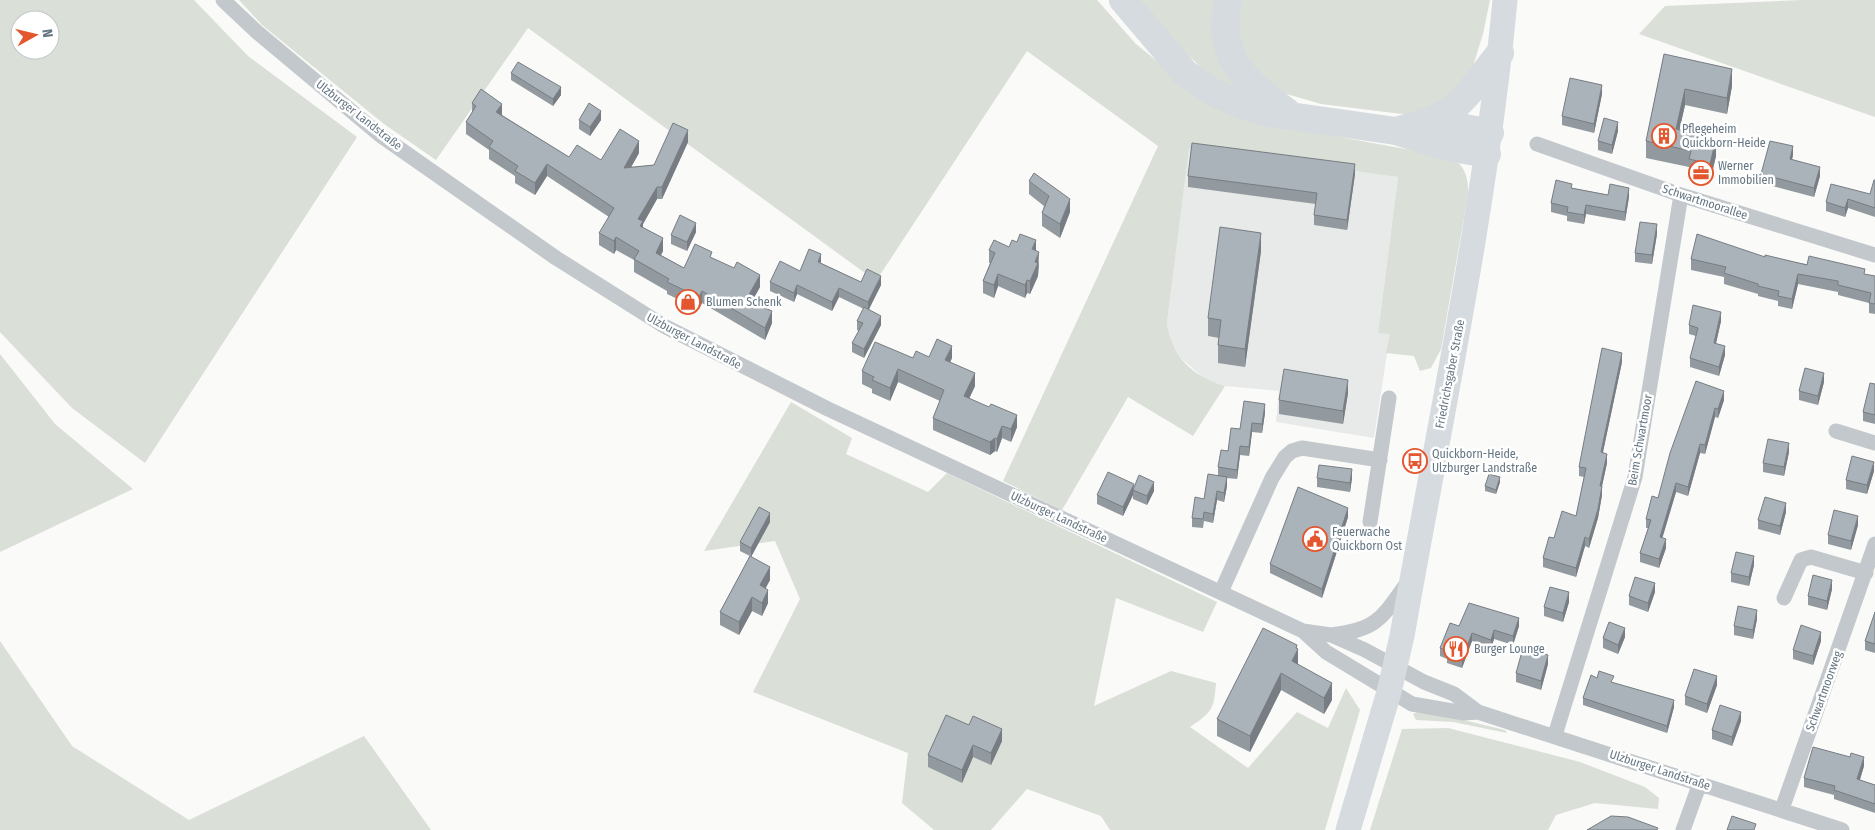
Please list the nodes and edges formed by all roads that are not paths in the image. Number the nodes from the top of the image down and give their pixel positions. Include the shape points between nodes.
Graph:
1 (223, 0) edge
2 (1123, 0) edge
3 (1228, 0) edge
4 (1505, 0) edge
5 (1500, 53) junction
6 (1291, 115) junction
7 (1430, 121) junction
8 (1396, 131) junction
9 (1489, 144) junction
10 (1538, 144) dead end
11 (1681, 195) junction
12 (1875, 255) edge
13 (1388, 398) dead end
14 (1836, 431) dead end
15 (1875, 443) edge
16 (1380, 460) junction
17 (1370, 522) dead end
18 (1875, 544) edge
19 (1866, 572) junction
20 (1412, 576) junction
21 (1220, 592) junction
22 (1784, 598) dead end
23 (1303, 631) junction
24 (1332, 635) junction
25 (1396, 666) junction
26 (1389, 692) junction
27 (1478, 712) junction
28 (1555, 735) junction
29 (1700, 783) junction
30 (1782, 809) junction
31 (1348, 830) edge
32 (1683, 830) edge
33 (1842, 830) edge

1 - 21 street, Ulzburger Landstraße via 380,135 578,273 664,326 828,409
2 - 6 highway via 1185,72 1214,93 1269,114
3 - 6 highway via 1226,38 1241,74 1252,87
4 - 5 main road, Friedrichsgaber Straße
5 - 7 highway via 1467,94
5 - 9 main road, Friedrichsgaber Straße
6 - 8 highway
7 - 8 highway
7 - 9 highway
8 - 9 highway via 1448,147
9 - 20 main road, Friedrichsgaber Straße
10 - 11 street, Schwartmoorallee
11 - 12 street, Schwartmoorallee
11 - 28 street, Beim Schwartmoor via 1635,477
13 - 16 street
14 - 15 street
16 - 17 street
16 - 21 street via 1302,448 1292,451 1272,478
18 - 19 street, Schwartmoorweg
19 - 22 street via 1811,557 1800,560
19 - 30 street, Schwartmoorweg
20 - 24 street, Ulzburger Landstraße via 1376,623 1356,632
20 - 25 main road, Friedrichsgaber Straße
21 - 23 street, Ulzburger Landstraße
23 - 24 street, Ulzburger Landstraße
23 - 26 street, Ulzburger Landstraße via 1326,652
24 - 25 street, Ulzburger Landstraße
25 - 26 main road, Friedrichsgaber Straße
25 - 27 street, Ulzburger Landstraße via 1454,694
26 - 27 street, Ulzburger Landstraße via 1412,704 1464,713
26 - 31 main road, Friedrichsgaber Straße
27 - 28 street, Ulzburger Landstraße
28 - 29 street, Ulzburger Landstraße
29 - 30 street, Ulzburger Landstraße
29 - 32 street
30 - 33 street, Ulzburger Landstraße

